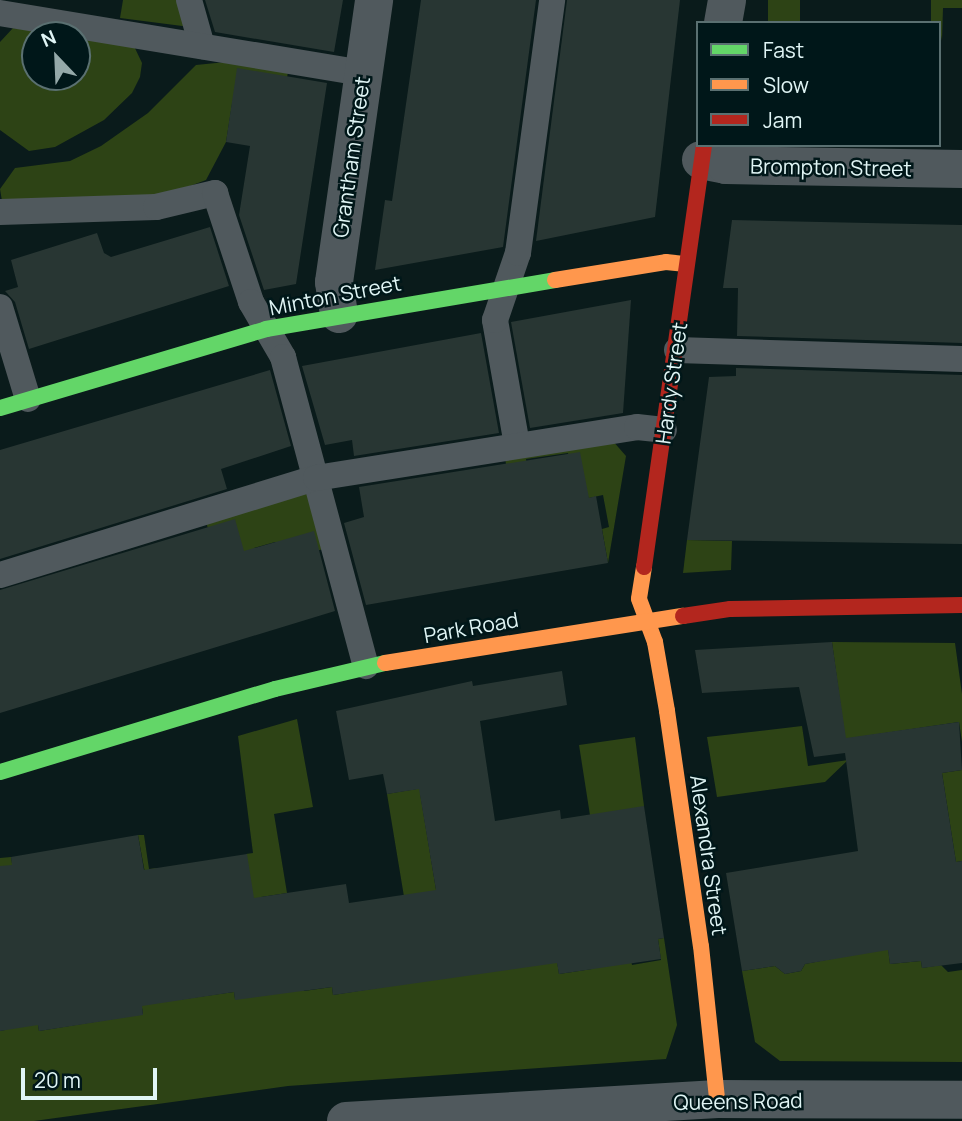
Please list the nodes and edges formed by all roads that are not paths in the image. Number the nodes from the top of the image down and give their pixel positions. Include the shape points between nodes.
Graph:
1 (189, 0) edge
2 (374, 0) edge
3 (552, 0) edge
4 (727, 0) edge
5 (0, 13) edge
6 (723, 21) edge
7 (202, 46) junction
8 (363, 74) junction
9 (703, 153) edge
10 (962, 169) edge
11 (0, 212) edge
12 (686, 264) junction
13 (506, 285) junction
14 (0, 307) edge
15 (339, 314) junction
16 (266, 329) junction
17 (677, 350) junction
18 (962, 359) edge
19 (28, 400) junction
20 (0, 408) edge
21 (664, 430) junction
22 (517, 445) junction
23 (316, 478) junction
24 (0, 575) edge
25 (962, 605) edge
26 (647, 620) junction
27 (366, 667) junction
28 (0, 772) edge
29 (717, 1099) junction
30 (962, 1100) edge
31 (346, 1121) edge

1 - 7 lane
2 - 8 street, Grantham Street
3 - 13 lane via 518,253
4 - 6 street
5 - 7 lane
7 - 8 lane
8 - 15 street, Grantham Street via 334,282
9 - 10 street, Brompton Street via 726,165
9 - 12 street, Hardy Street
11 - 16 lane via 156,207 215,193 251,302
12 - 13 street, Minton Street via 666,262
12 - 17 street, Hardy Street
13 - 15 street, Minton Street
13 - 22 lane via 495,320
14 - 19 lane
15 - 16 street, Minton Street
16 - 19 street, Minton Street
16 - 23 lane via 283,357
17 - 18 lane
17 - 21 street, Hardy Street
19 - 20 street, Minton Street
21 - 22 lane via 638,427
21 - 26 street, Hardy Street via 639,599
22 - 23 lane
23 - 24 lane
23 - 27 lane
25 - 26 street, Park Road via 730,609
26 - 27 street, Park Road
26 - 29 street, Alexandra Street via 656,642 701,946
27 - 28 street, Park Road via 275,689
29 - 30 street, Queens Road
29 - 31 street, Queens Road

